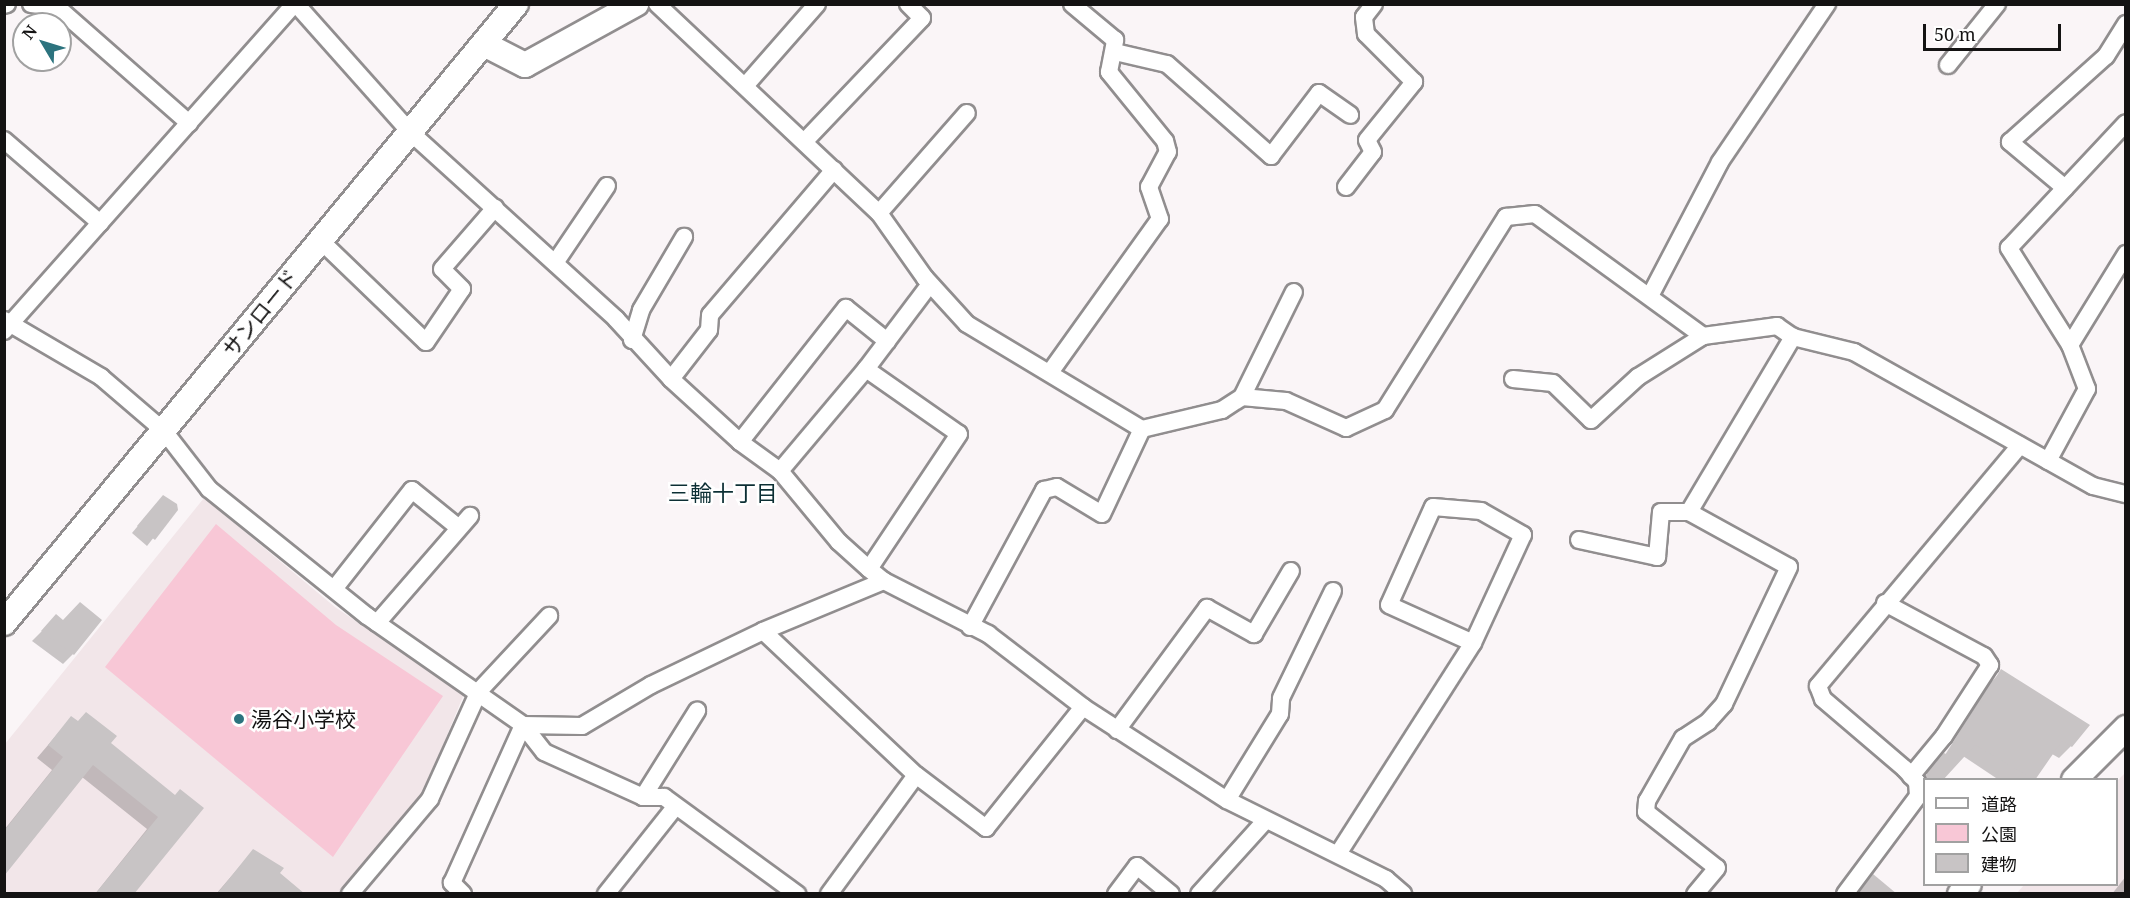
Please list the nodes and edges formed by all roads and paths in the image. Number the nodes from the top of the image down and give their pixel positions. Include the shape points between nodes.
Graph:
1 (31, 4) edge
2 (295, 4) edge
3 (516, 4) edge
4 (636, 4) edge
5 (657, 4) edge
6 (817, 4) edge
7 (908, 4) edge
8 (1072, 4) edge
9 (1374, 4) edge
10 (1997, 4) edge
11 (1821, 6) edge
12 (2126, 24) edge
13 (484, 44) junction
14 (1115, 52) junction
15 (1948, 65) dead end
16 (745, 86) junction
17 (967, 113) dead end
18 (1350, 115) dead end
19 (189, 123) junction
20 (2126, 123) edge
21 (409, 131) junction
22 (4, 140) edge
23 (804, 142) junction
24 (834, 170) junction
25 (607, 186) dead end
26 (1346, 187) dead end
27 (2065, 188) junction
28 (495, 208) junction
29 (879, 213) junction
30 (100, 223) junction
31 (684, 237) dead end
32 (320, 240) junction
33 (2126, 254) edge
34 (555, 262) junction
35 (930, 284) junction
36 (1294, 292) dead end
37 (1650, 296) junction
38 (7, 325) edge
39 (1703, 336) junction
40 (1793, 337) junction
41 (632, 339) junction
42 (887, 341) junction
43 (2070, 345) junction
44 (866, 369) junction
45 (1051, 371) junction
46 (671, 379) junction
47 (1513, 379) dead end
48 (1242, 397) junction
49 (1142, 429) junction
50 (164, 431) junction
51 (740, 442) junction
52 (2020, 445) junction
53 (2048, 461) junction
54 (780, 471) junction
55 (2126, 494) edge
56 (1689, 512) junction
57 (1580, 540) dead end
58 (869, 569) junction
59 (1291, 571) dead end
60 (884, 581) junction
61 (334, 589) junction
62 (1333, 591) dead end
63 (1885, 603) junction
64 (549, 616) dead end
65 (4, 623) edge
66 (377, 623) junction
67 (970, 627) junction
68 (764, 631) junction
69 (1473, 643) junction
70 (479, 691) junction
71 (1083, 707) junction
72 (697, 711) dead end
73 (523, 725) junction
74 (2126, 728) edge
75 (1117, 730) junction
76 (916, 775) junction
77 (1911, 776) junction
78 (2076, 778) edge
79 (643, 797) junction
80 (1227, 800) junction
81 (676, 806) junction
82 (1264, 822) junction
83 (1338, 854) junction
84 (615, 890) edge
85 (1700, 892) edge
86 (350, 894) edge
87 (463, 894) edge
88 (797, 894) edge
89 (829, 894) edge
90 (1116, 894) edge
91 (1171, 894) edge
92 (1199, 894) edge
93 (1403, 894) edge
94 (1845, 894) edge

1 - 19 street via 57,7
2 - 19 street
2 - 21 street
3 - 13 street, サンロード
4 - 13 street via 525,65
5 - 16 street
6 - 16 street
7 - 23 street via 922,18
8 - 14 street via 1115,40
9 - 26 street via 1364,17 1366,34 1414,82 1367,140 1373,152
10 - 15 street
11 - 37 street via 1720,162
12 - 27 street via 2106,56 2010,142
13 - 21 street, サンロード
14 - 18 street via 1167,64 1271,156 1319,93
14 - 45 street via 1109,72 1165,141 1166,158 1149,187 1160,219
16 - 23 street
17 - 29 street
19 - 30 street
20 - 27 street
21 - 28 street
21 - 32 street, サンロード
22 - 30 street
23 - 24 street
24 - 29 street
24 - 46 street via 710,315 710,330
25 - 34 street
27 - 43 street via 2008,248
28 - 32 street via 442,269 462,289 426,342
28 - 34 street
29 - 35 street
30 - 38 street
31 - 41 street via 641,310
32 - 50 street, サンロード
33 - 43 street
34 - 41 street
35 - 42 street
35 - 45 street via 967,324
36 - 48 street
37 - 39 street
37 - 48 street via 1535,214 1506,218 1385,410 1346,428 1286,401
38 - 50 street via 101,377
39 - 40 street via 1777,326
39 - 47 street via 1638,377 1591,420 1553,383
40 - 52 street via 1854,352
40 - 56 street
41 - 46 street
42 - 44 street
42 - 51 street via 846,308
43 - 53 street via 2087,389
44 - 54 street
44 - 58 street via 959,434
45 - 49 street
46 - 51 street
48 - 49 street via 1222,410 1162,421
49 - 67 street via 1102,514 1057,487 1044,490
50 - 61 street via 209,489
50 - 65 street, サンロード
51 - 54 street
52 - 53 street
52 - 63 street
53 - 55 street via 2093,486
54 - 58 street via 839,542
56 - 57 street via 1661,512 1657,557
56 - 85 street via 1789,567 1724,704 1683,738 1647,801 1646,812 1717,868
58 - 60 street
59 - 75 street via 1254,634 1207,608
60 - 67 street
60 - 68 street
61 - 66 street
61 - 66 street via 412,490 464,522
62 - 80 street via 1281,698 1281,714
63 - 77 street via 1818,687 1823,699
63 - 77 street via 1984,656 1990,665 1944,736
64 - 70 street
66 - 70 street
67 - 71 street via 988,634
68 - 73 street via 651,685 582,726
68 - 76 street
69 - 69 street via 1523,535 1481,511 1433,507 1389,605
69 - 83 street
70 - 73 street
70 - 86 street via 430,799
71 - 75 street
71 - 76 street via 986,828
72 - 79 street
73 - 79 street via 544,753
73 - 87 street via 452,883
74 - 78 street
75 - 80 street
76 - 89 street
77 - 94 street via 1917,782 1918,796
79 - 81 street via 664,797
80 - 82 street
81 - 84 street
81 - 88 street
82 - 83 street
82 - 92 street
83 - 93 street via 1386,879
90 - 91 street via 1137,866

